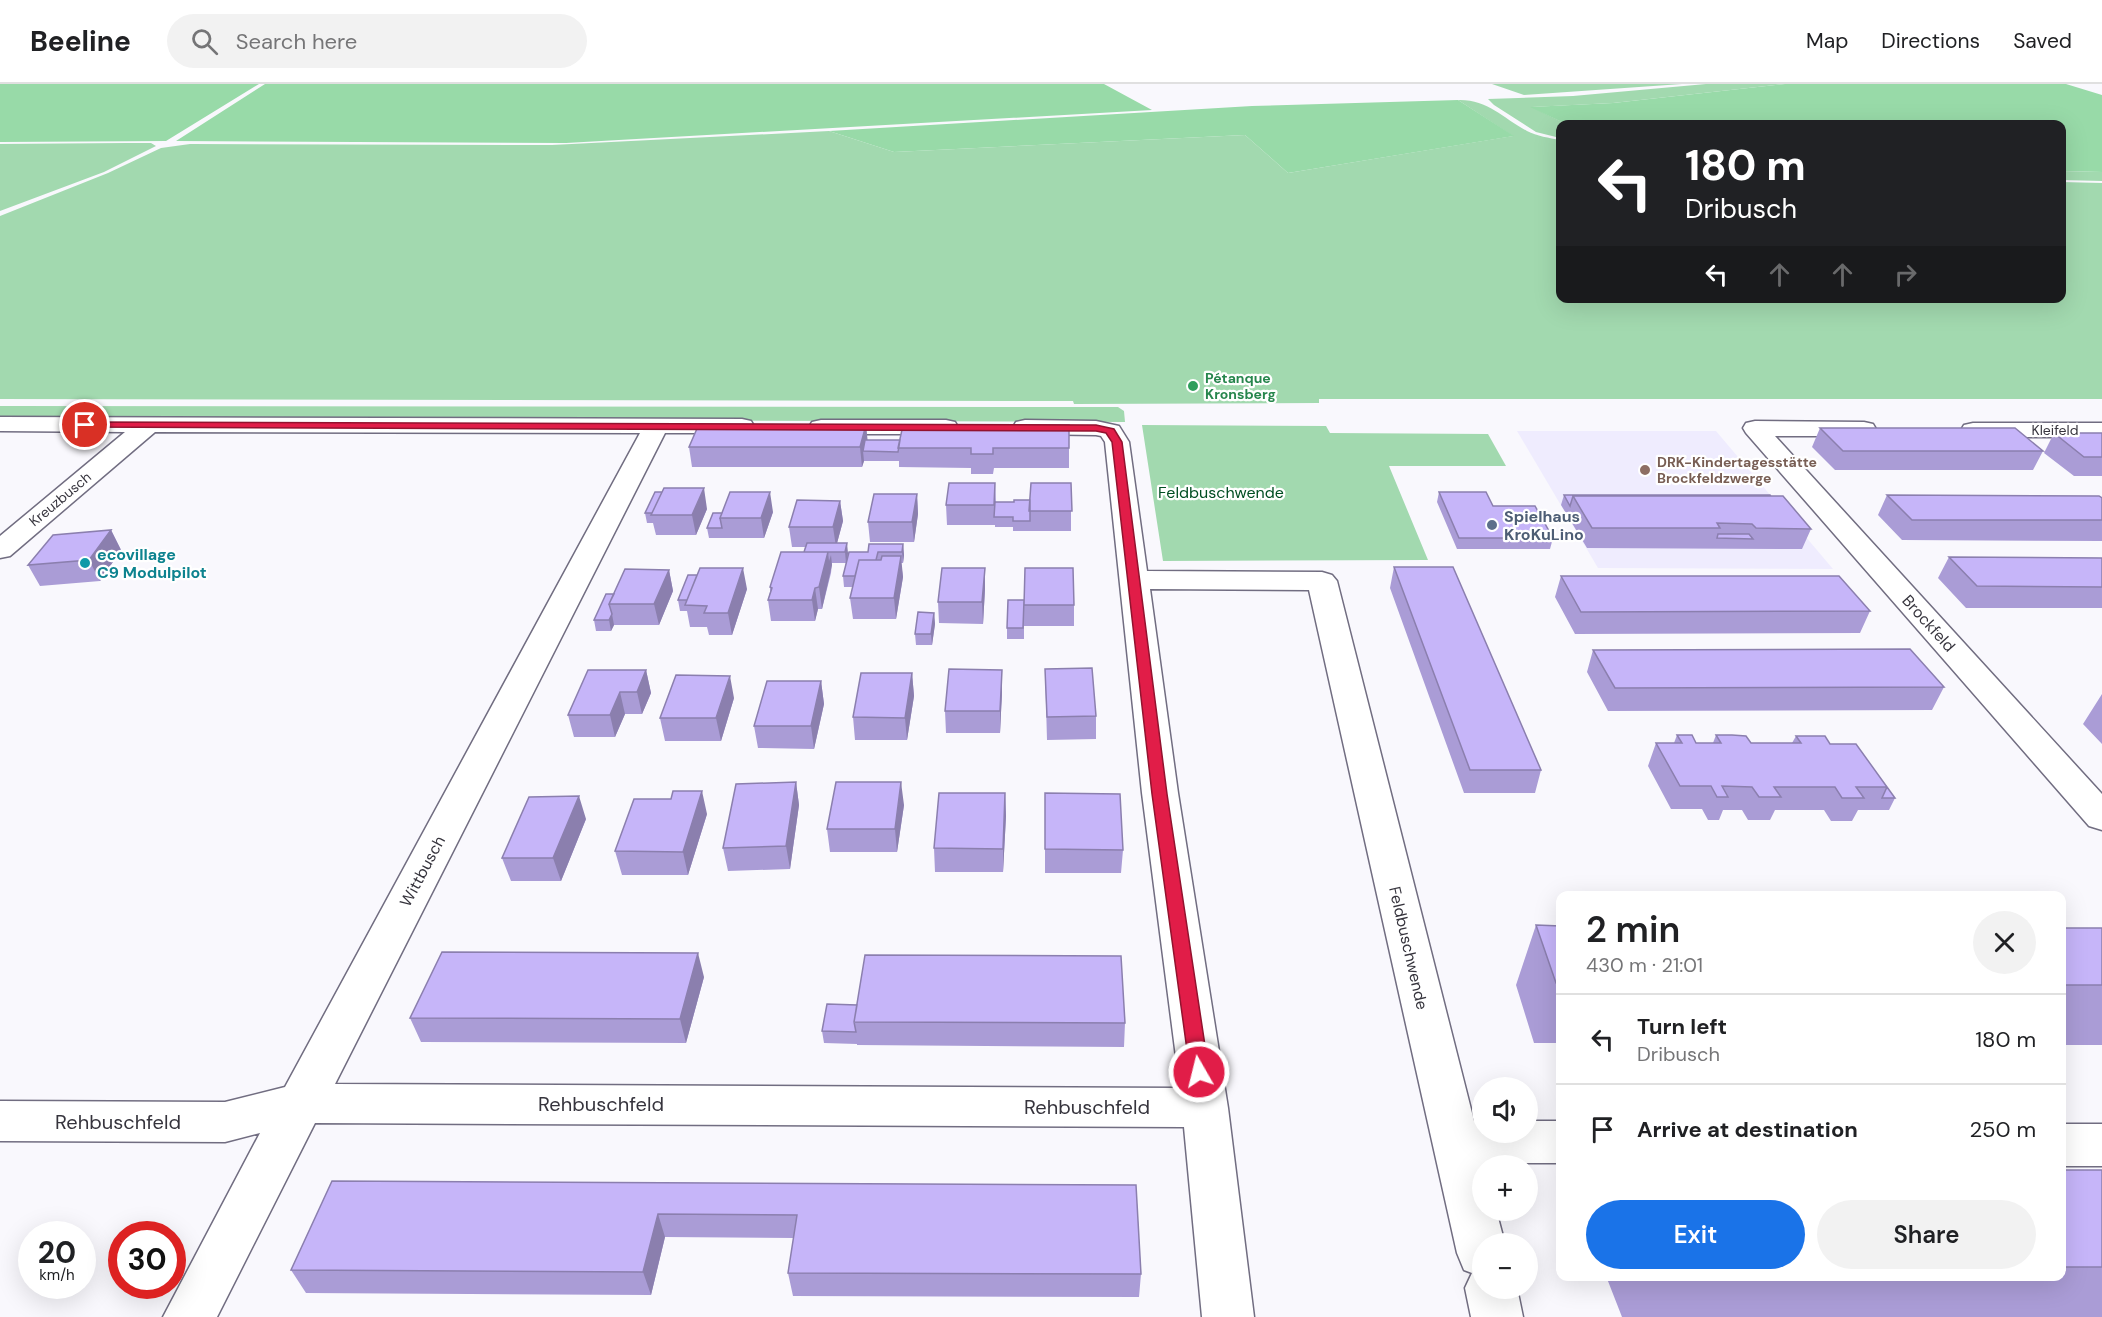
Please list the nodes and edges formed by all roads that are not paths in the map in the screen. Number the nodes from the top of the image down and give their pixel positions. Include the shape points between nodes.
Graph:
1 (0, 424) edge
2 (148, 425) junction
3 (656, 426) junction
4 (761, 426) edge
5 (796, 427) edge
6 (972, 427) edge
7 (1007, 427) edge
8 (1889, 429) edge
9 (1947, 430) edge
10 (2102, 430) edge
11 (0, 549) edge
12 (1134, 580) junction
13 (2102, 818) edge
14 (301, 1102) junction
15 (1205, 1108) junction
16 (0, 1121) edge
17 (1456, 1142) junction
18 (1556, 1142) edge
19 (2066, 1145) edge
20 (2102, 1145) edge
21 (1477, 1233) edge
22 (1493, 1299) edge
23 (189, 1317) edge
24 (1228, 1317) edge
25 (1497, 1317) edge

1 - 2 street
2 - 3 street
2 - 11 street, Kreuzbusch
3 - 4 street
3 - 14 street, Wittbusch
5 - 6 street
7 - 12 street via 1110,431 1117,442
8 - 13 street, Brockfeld via 1755,428
9 - 10 street, Kleifeld
12 - 15 street
12 - 17 street, Feldbuschwende via 1322,581
14 - 15 street, Rehbuschfeld
14 - 16 street, Rehbuschfeld via 225,1122
14 - 23 street, Wittbusch
15 - 24 street
17 - 18 street
17 - 21 street, Feldbuschwende
19 - 20 street
22 - 25 street

